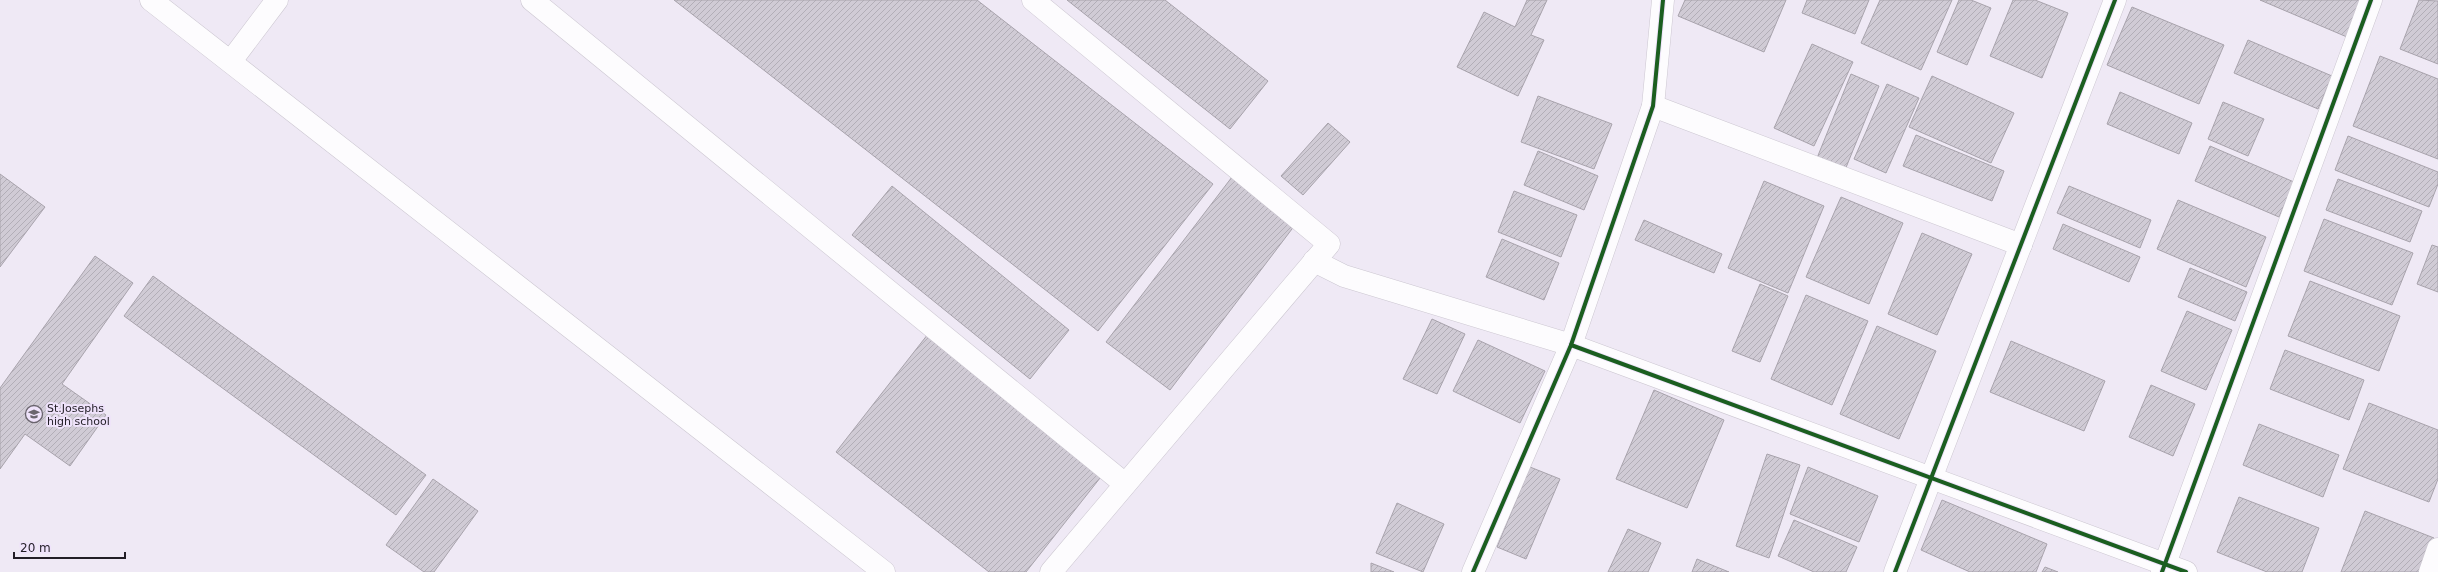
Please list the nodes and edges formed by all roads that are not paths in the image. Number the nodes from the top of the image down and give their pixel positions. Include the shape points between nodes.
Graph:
1 (151, 0) edge
2 (277, 0) edge
3 (532, 0) edge
4 (1033, 0) edge
5 (1664, 0) edge
6 (2371, 0) edge
7 (2111, 1) edge
8 (230, 61) junction
9 (1653, 106) junction
10 (2021, 245) junction
11 (1314, 261) junction
12 (1571, 345) junction
13 (1931, 478) junction
14 (1125, 484) junction
15 (2438, 549) edge
16 (2164, 568) edge
17 (884, 572) edge
18 (1051, 572) edge
19 (1473, 572) edge
20 (1895, 572) edge
21 (2186, 572) edge
22 (2430, 572) edge

1 - 8 street
2 - 8 street
3 - 14 street
4 - 11 street via 1328,244
5 - 9 street
6 - 16 street
7 - 10 street
8 - 17 street
9 - 10 street
9 - 12 street
10 - 13 street
11 - 12 street via 1344,276
11 - 14 street
12 - 13 street
12 - 19 street
13 - 16 street
13 - 20 street
14 - 18 street
15 - 22 street
16 - 21 street

